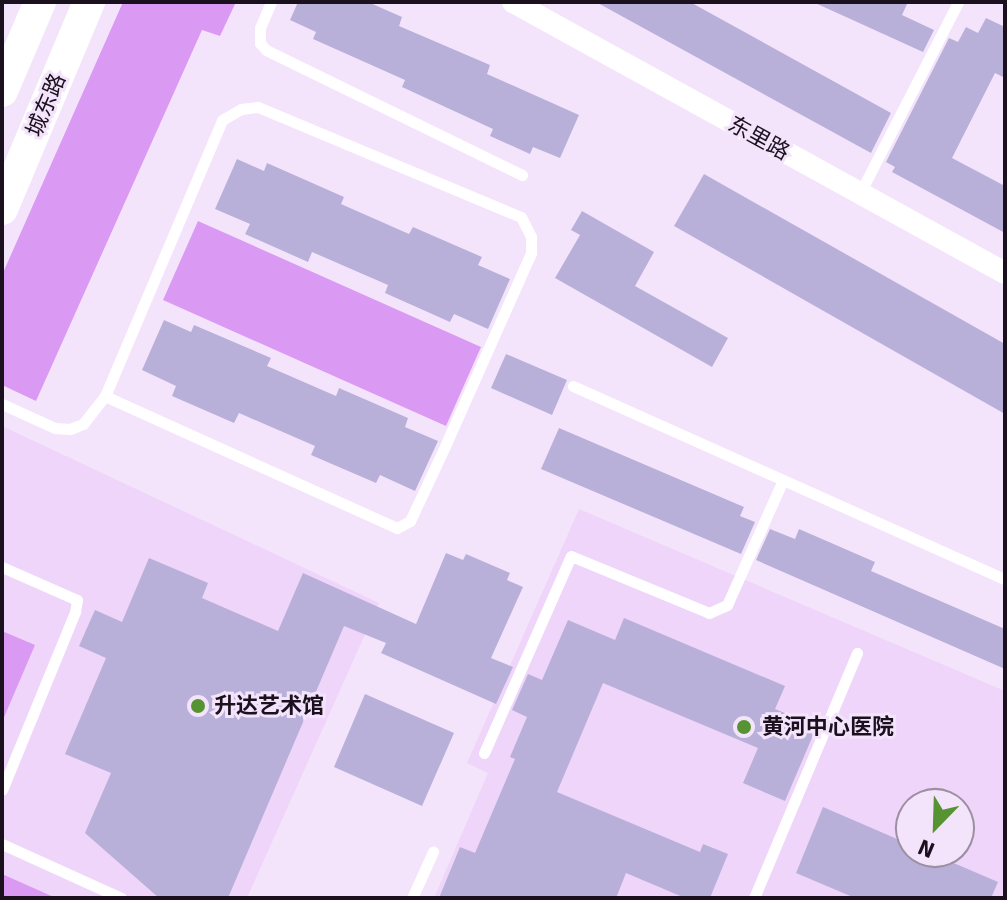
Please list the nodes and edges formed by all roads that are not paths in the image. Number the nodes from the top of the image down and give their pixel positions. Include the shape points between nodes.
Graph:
1 (40, 2) edge
2 (89, 2) edge
3 (271, 2) edge
4 (513, 2) edge
5 (958, 2) edge
6 (2, 91) edge
7 (522, 175) dead end
8 (860, 193) junction
9 (2, 209) edge
10 (1005, 273) edge
11 (573, 386) dead end
12 (105, 396) junction
13 (2, 404) edge
14 (783, 480) junction
15 (2, 567) edge
16 (1005, 579) edge
17 (857, 653) dead end
18 (484, 753) dead end
19 (2, 790) edge
20 (2, 844) edge
21 (433, 852) dead end
22 (121, 898) edge
23 (412, 898) edge
24 (754, 898) edge

1 - 6 main road, 城东路
2 - 9 main road, 城东路
3 - 7 lane via 260,28 266,50
4 - 8 street, 东里路
5 - 8 lane
8 - 10 street, 东里路
11 - 14 lane
12 - 12 lane via 397,528 410,521 447,442 531,253 531,237 521,217 258,107 241,109 222,120
12 - 13 lane via 83,424 70,429 55,428
14 - 16 lane
14 - 18 lane via 727,605 709,613 571,556
15 - 19 lane via 77,600
17 - 24 lane
20 - 22 lane
21 - 23 lane

